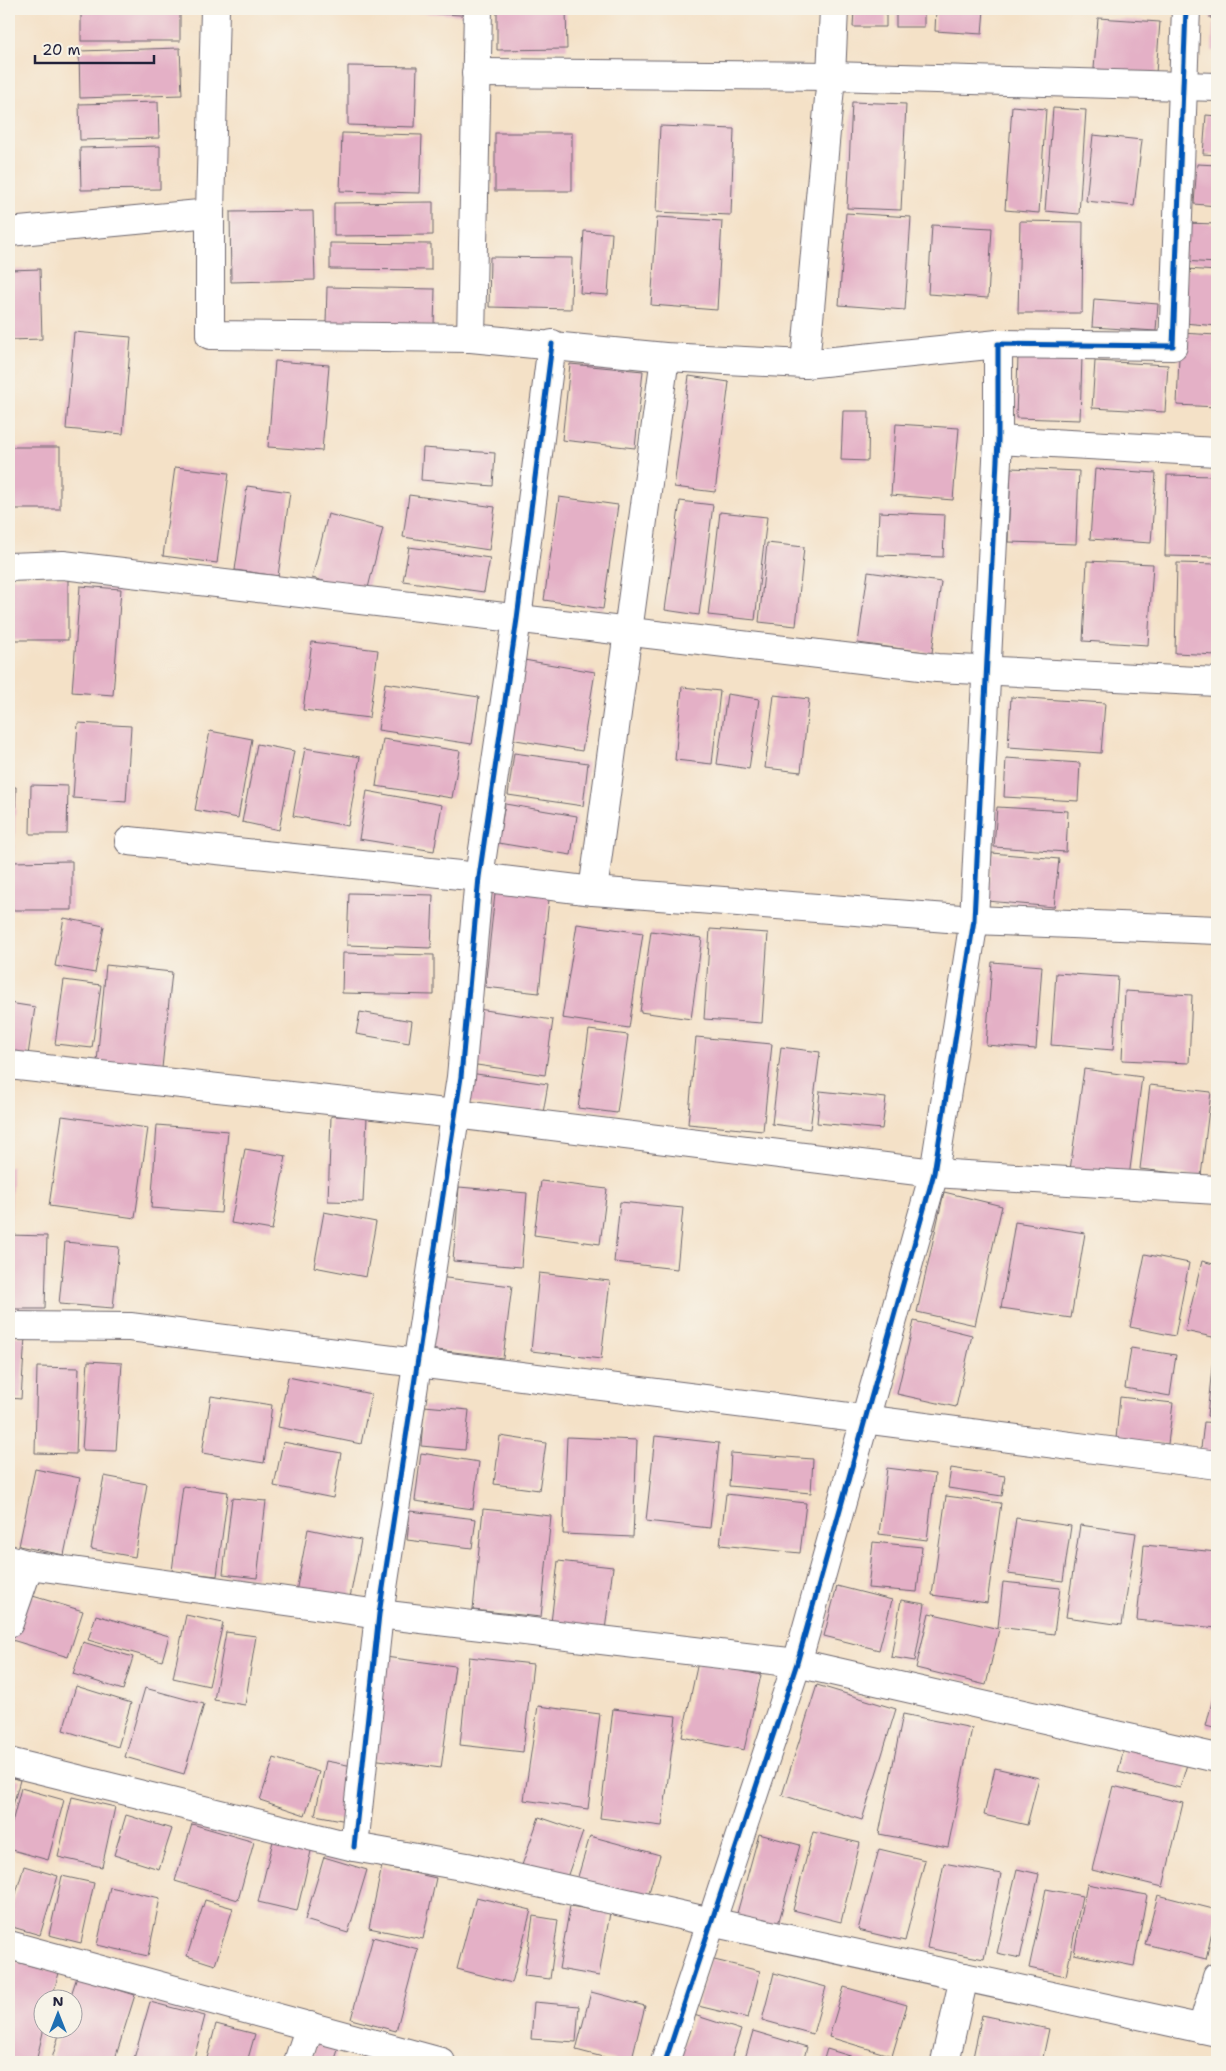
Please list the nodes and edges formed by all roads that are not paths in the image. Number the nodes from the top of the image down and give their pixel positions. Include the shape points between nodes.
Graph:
1 (214, 9) edge
2 (478, 9) edge
3 (834, 9) edge
4 (1186, 9) edge
5 (476, 73) junction
6 (830, 76) junction
7 (1182, 86) junction
8 (1217, 87) edge
9 (210, 213) junction
10 (9, 232) edge
11 (470, 338) junction
12 (552, 344) junction
13 (998, 344) junction
14 (665, 357) junction
15 (805, 364) junction
16 (998, 440) junction
17 (1217, 452) edge
18 (9, 567) edge
19 (517, 619) junction
20 (628, 632) junction
21 (987, 670) junction
22 (1217, 682) edge
23 (130, 841) dead end
24 (479, 877) junction
25 (593, 891) junction
26 (974, 920) junction
27 (1217, 930) edge
28 (9, 1065) edge
29 (455, 1114) junction
30 (934, 1173) junction
31 (1217, 1190) edge
32 (9, 1326) edge
33 (417, 1363) junction
34 (865, 1419) junction
35 (1217, 1465) edge
36 (19, 1562) edge
37 (379, 1614) junction
38 (9, 1623) edge
39 (797, 1663) junction
40 (1217, 1758) edge
41 (9, 1762) edge
42 (354, 1847) junction
43 (711, 1922) junction
44 (9, 1945) edge
45 (964, 1977) junction
46 (1217, 1977) edge
47 (310, 2026) junction
48 (1210, 2030) edge
49 (298, 2062) edge
50 (441, 2062) edge
51 (665, 2062) edge
52 (945, 2062) edge

1 - 9 street
2 - 5 street
3 - 6 street
4 - 7 street
5 - 6 street
5 - 11 street
6 - 7 street
6 - 15 street
7 - 8 street
7 - 13 street via 1173,346
9 - 10 street
9 - 11 street via 210,335
11 - 12 street
12 - 14 street
12 - 19 street
13 - 15 street
13 - 16 street
14 - 15 street
14 - 20 street
16 - 17 street
16 - 21 street
18 - 19 street via 63,564
19 - 20 street
19 - 24 street
20 - 21 street via 937,668
20 - 25 street
21 - 22 street
21 - 26 street
23 - 24 street
24 - 25 street
24 - 29 street
25 - 26 street
26 - 27 street
26 - 30 street
28 - 29 street
29 - 30 street
29 - 33 street
30 - 31 street
30 - 34 street
32 - 33 street via 130,1327
33 - 34 street
33 - 37 street
34 - 35 street
34 - 39 street
36 - 37 street
36 - 38 street
37 - 39 street
37 - 42 street
39 - 40 street
39 - 43 street
41 - 42 street
42 - 43 street via 467,1867
43 - 45 street
43 - 51 street
44 - 47 street
45 - 48 street
45 - 52 street
46 - 48 street
47 - 49 street
47 - 50 street

